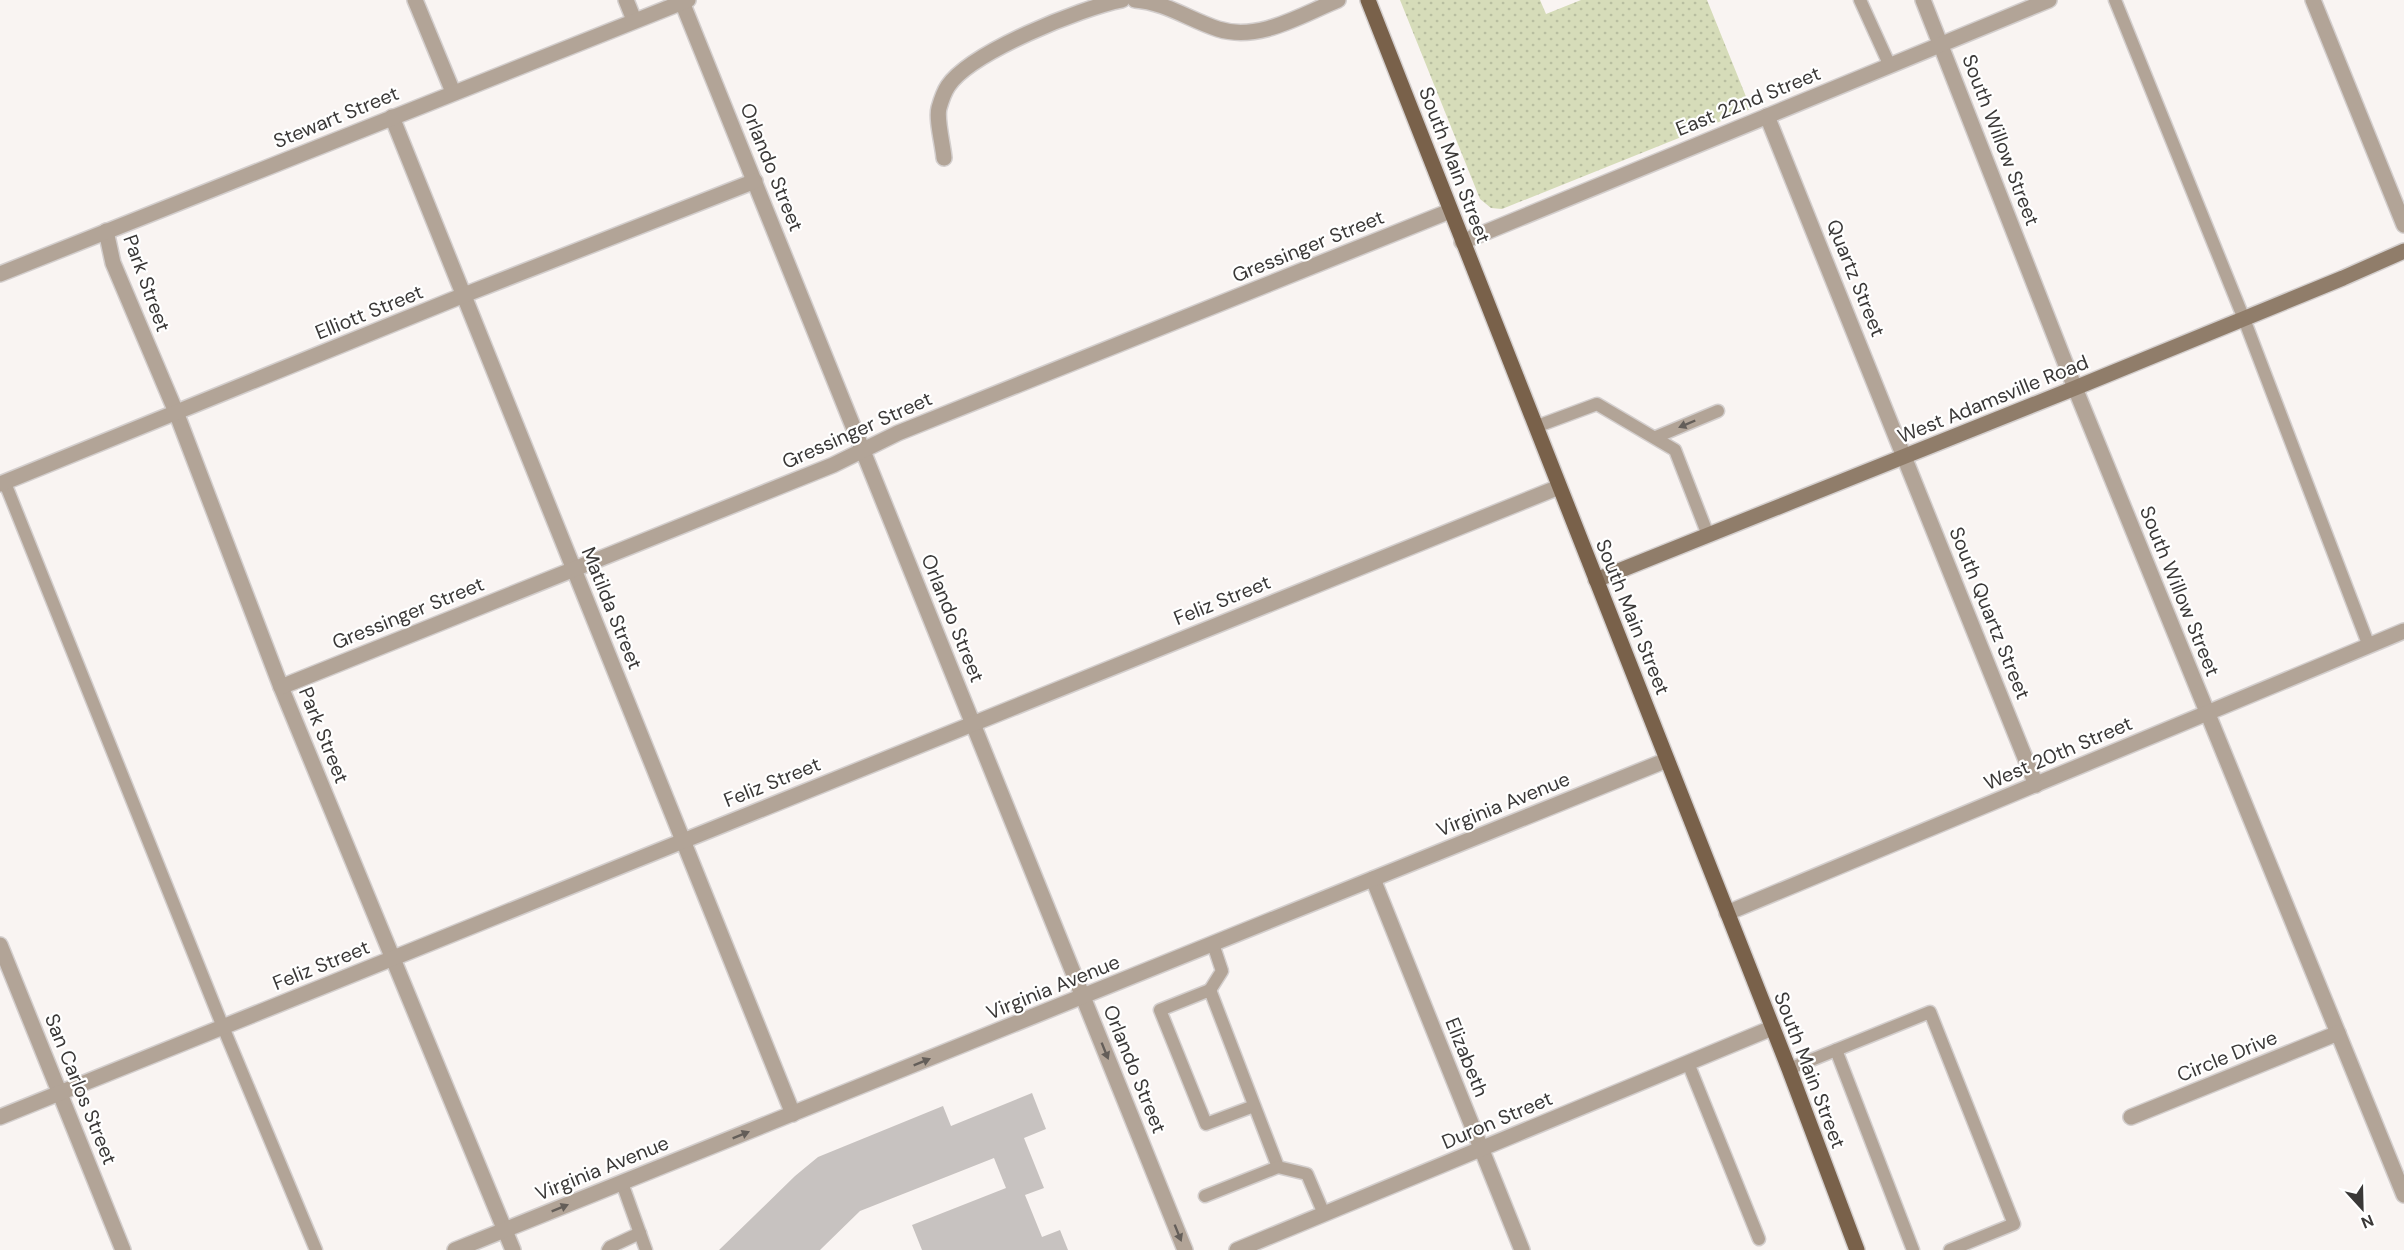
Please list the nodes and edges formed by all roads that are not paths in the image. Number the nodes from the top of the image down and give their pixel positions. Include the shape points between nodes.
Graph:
1 (415, 0) edge
2 (626, 0) edge
3 (1122, 0) edge
4 (1135, 0) edge
5 (1338, 0) edge
6 (1368, 0) edge
7 (1860, 0) edge
8 (1923, 0) edge
9 (2049, 0) edge
10 (2115, 0) edge
11 (2313, 0) edge
12 (686, 1) edge
13 (634, 20) junction
14 (1941, 45) junction
15 (1890, 66) junction
16 (453, 92) junction
17 (1767, 116) junction
18 (392, 117) junction
19 (944, 158) dead end
20 (755, 181) junction
21 (1450, 211) junction
22 (2404, 225) edge
23 (106, 231) junction
24 (1462, 242) junction
25 (2404, 251) edge
26 (0, 274) edge
27 (464, 296) junction
28 (2244, 319) junction
29 (2075, 388) junction
30 (1718, 411) dead end
31 (176, 412) junction
32 (1535, 427) junction
33 (1656, 437) junction
34 (863, 450) junction
35 (1905, 456) junction
36 (2, 484) edge
37 (1559, 487) junction
38 (1708, 535) junction
39 (574, 570) junction
40 (1596, 580) junction
41 (2404, 631) edge
42 (2369, 646) junction
43 (281, 687) junction
44 (2208, 713) junction
45 (973, 723) junction
46 (1667, 760) junction
47 (2036, 785) junction
48 (684, 841) junction
49 (1373, 879) junction
50 (1727, 914) junction
51 (1213, 944) junction
52 (0, 945) edge
53 (392, 958) junction
54 (1210, 990) junction
55 (1084, 997) junction
56 (223, 1027) junction
57 (1772, 1028) junction
58 (2338, 1034) junction
59 (1836, 1050) junction
60 (1688, 1063) junction
61 (1789, 1069) junction
62 (60, 1093) junction
63 (1254, 1106) junction
64 (793, 1114) junction
65 (0, 1117) edge
66 (2131, 1117) dead end
67 (1482, 1149) junction
68 (1278, 1167) junction
69 (622, 1183) junction
70 (2404, 1195) edge
71 (1205, 1196) dead end
72 (1324, 1214) junction
73 (505, 1230) junction
74 (640, 1233) junction
75 (1759, 1239) dead end
76 (123, 1250) edge
77 (316, 1250) edge
78 (455, 1250) edge
79 (513, 1250) edge
80 (608, 1250) edge
81 (646, 1250) edge
82 (1185, 1250) edge
83 (1238, 1250) edge
84 (1522, 1250) edge
85 (1857, 1250) edge
86 (1913, 1250) edge
87 (1950, 1250) edge

1 - 16 street
2 - 13 street
3 - 19 street via 1099,5 996,48 969,66 948,86 938,110
4 - 5 street via 1151,1 1237,33 1262,31
6 - 21 main road, South Main Street
7 - 15 lane
8 - 14 street, South Willow Street
9 - 14 street, East 22nd Street
10 - 28 lane
11 - 22 street
12 - 13 street, Stewart Street
12 - 20 street, Orlando Street
13 - 16 street, Stewart Street
14 - 15 street, East 22nd Street
14 - 29 street, South Willow Street
15 - 17 street, East 22nd Street
16 - 18 street, Stewart Street
17 - 24 street, East 22nd Street
17 - 35 street, Quartz Street
18 - 23 street, Stewart Street
18 - 27 street, Matilda Street
20 - 27 street, Elliott Street
20 - 34 street, Orlando Street
21 - 24 main road, South Main Street
21 - 34 street, Gressinger Street
23 - 26 street, Stewart Street
23 - 31 street, Park Street via 113,263
24 - 32 main road, South Main Street
25 - 28 street, West Adamsville Road
27 - 31 street, Elliott Street
27 - 39 street, Matilda Street
28 - 29 street, West Adamsville Road
28 - 42 lane
29 - 35 street, West Adamsville Road
29 - 44 street, South Willow Street
30 -> 33 lane
31 - 36 street, Elliott Street
31 - 43 street, Park Street
32 - 33 lane via 1597,404
32 - 37 main road, South Main Street
33 - 38 lane via 1675,450
34 - 39 street, Gressinger Street
34 - 45 street, Orlando Street
35 - 38 street, West Adamsville Road
35 - 47 street, South Quartz Street
36 - 56 lane
37 - 40 main road, South Main Street
37 - 45 street, Feliz Street
38 - 40 street, West Adamsville Road
39 - 43 street, Gressinger Street
39 - 48 street, Matilda Street
40 - 46 main road, South Main Street
41 - 42 street, West 20th Street
42 - 44 street, West 20th Street
43 - 53 street, Park Street
44 - 47 street, West 20th Street
44 - 58 street, South Willow Street
45 - 48 street, Feliz Street
45 - 55 street, Orlando Street
46 - 49 street, Virginia Avenue
46 - 50 main road, South Main Street
47 - 50 street, West 20th Street
48 - 53 street, Feliz Street
48 - 64 street, Matilda Street
49 - 51 street, Virginia Avenue
49 - 67 street, Elizabeth
50 - 57 main road, South Main Street
51 - 54 lane via 1222,971
51 - 55 street, Virginia Avenue
52 - 62 street, San Carlos Street
53 - 56 street, Feliz Street
53 - 73 street, Park Street
54 - 63 lane
54 - 63 lane via 1160,1010 1206,1124
64 -> 55 street, Virginia Avenue
55 -> 82 street, Orlando Street
56 - 62 street, Feliz Street
56 - 77 lane
57 - 60 street, Duron Street
57 - 61 main road, South Main Street
58 - 66 street, Circle Drive
58 - 70 street, South Willow Street
59 - 61 lane
59 - 86 lane
59 - 87 lane via 1930,1012 2014,1224
60 - 67 street, Duron Street
60 - 75 lane
61 - 85 main road, South Main Street
62 - 65 street, Feliz Street
62 - 76 street, San Carlos Street
63 - 68 lane
69 -> 64 street, Virginia Avenue
67 - 72 street, Duron Street
67 - 84 street, Elizabeth
68 - 71 lane
68 - 72 lane via 1306,1174
73 -> 69 street, Virginia Avenue
69 - 74 lane
72 - 83 street, Duron Street
73 - 78 street, Virginia Avenue
73 - 79 street, Park Street
74 - 80 lane
74 - 81 lane

